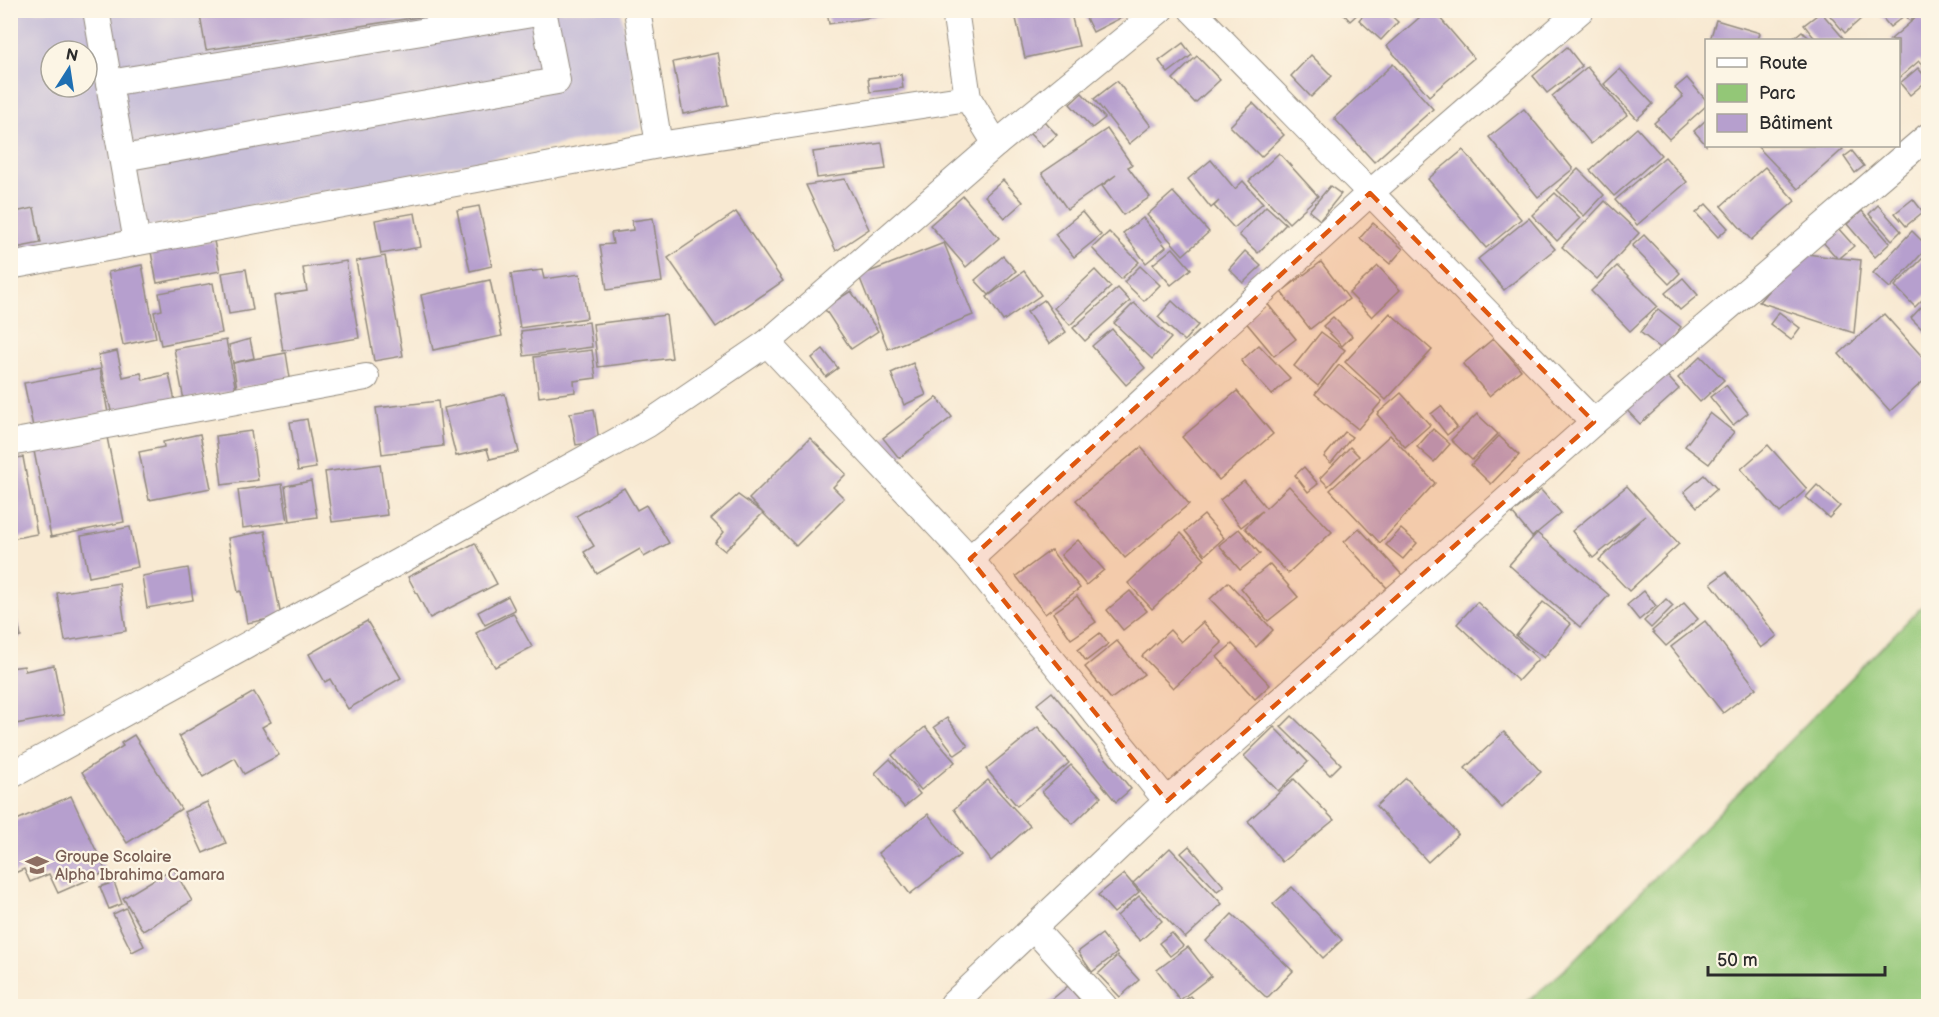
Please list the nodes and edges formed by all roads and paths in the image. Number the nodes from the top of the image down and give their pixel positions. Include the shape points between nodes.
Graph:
1 (96, 10) edge
2 (637, 10) edge
3 (955, 10) edge
4 (1160, 10) edge
5 (1192, 10) edge
6 (1581, 10) edge
7 (543, 11) edge
8 (109, 83) junction
9 (968, 98) junction
10 (1929, 136) edge
11 (659, 144) junction
12 (996, 144) junction
13 (123, 158) junction
14 (1370, 193) junction
15 (137, 242) junction
16 (10, 266) edge
17 (767, 343) junction
18 (366, 377) dead end
19 (1594, 422) junction
20 (10, 442) edge
21 (970, 559) junction
22 (10, 776) edge
23 (1167, 801) junction
24 (1034, 928) junction
25 (953, 1004) dead end
26 (1104, 1006) edge

1 - 8 street
2 - 11 street
3 - 9 street
4 - 12 street
5 - 14 street
6 - 14 street
7 - 8 street
7 - 13 street via 556,81
8 - 13 street
9 - 11 street
9 - 12 street
10 - 19 street
11 - 15 street
12 - 17 street
13 - 15 street
14 - 19 street
14 - 21 street
15 - 16 street
17 - 21 street
17 - 22 street via 648,424
18 - 20 street
19 - 23 street
21 - 23 street
23 - 24 street
24 - 25 street
24 - 26 street

